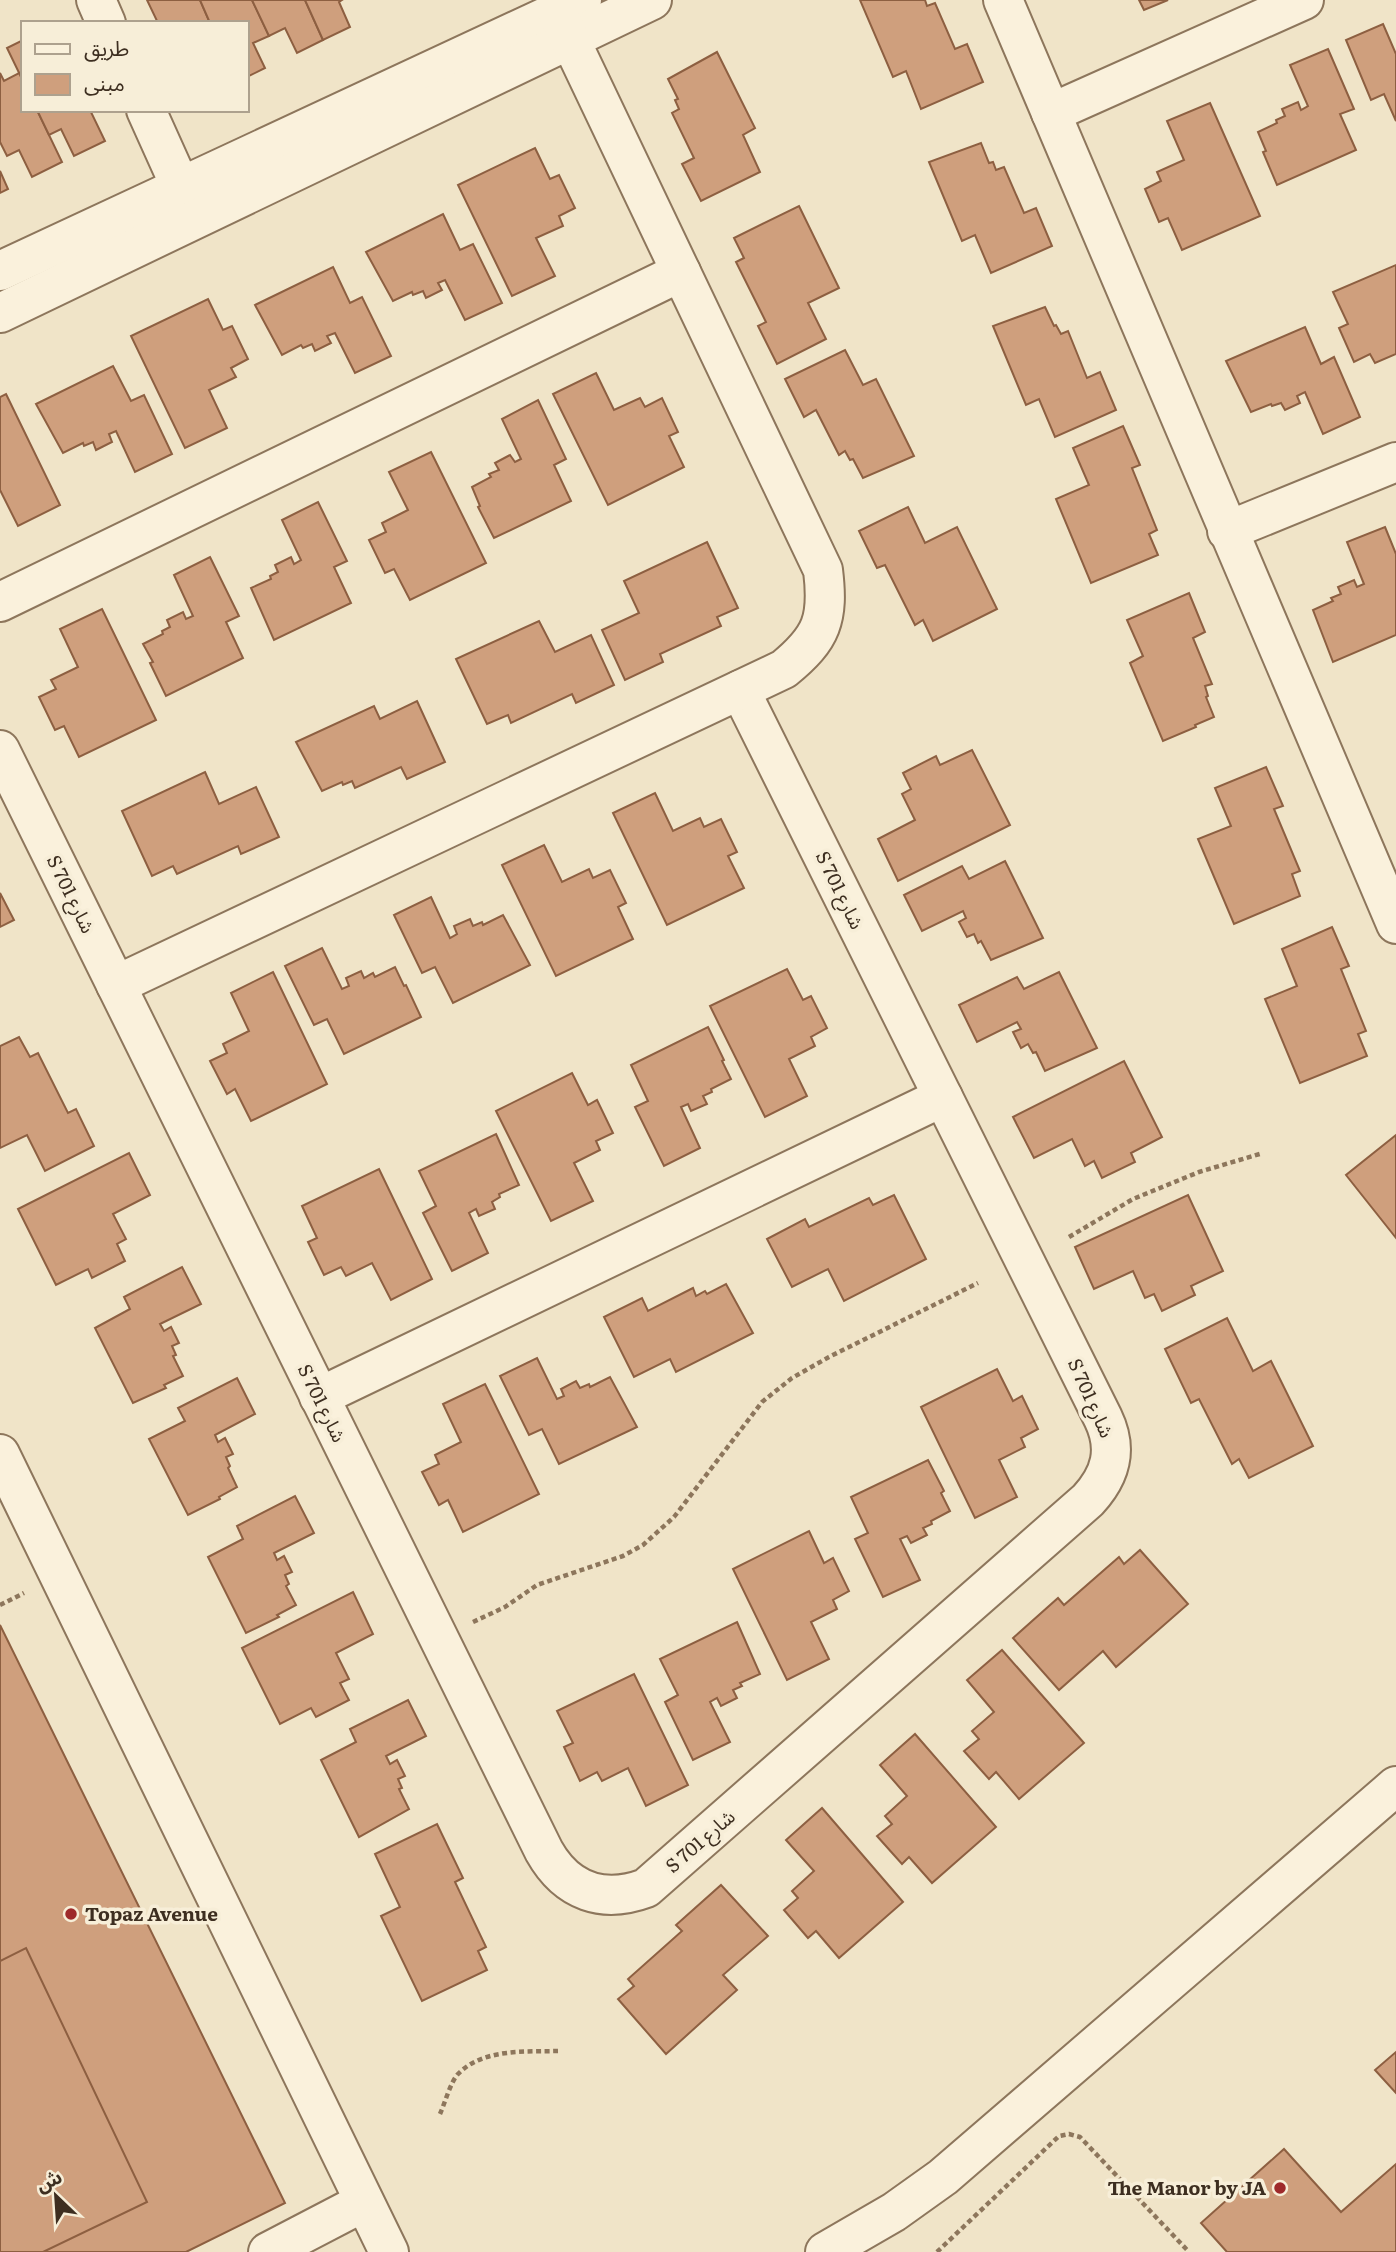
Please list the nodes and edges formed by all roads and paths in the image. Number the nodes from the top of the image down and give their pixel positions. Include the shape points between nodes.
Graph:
1 (96, 0) edge
2 (652, 0) edge
3 (1003, 0) edge
4 (1304, 0) edge
5 (570, 18) edge
6 (105, 21) edge
7 (147, 112) edge
8 (1051, 113) junction
9 (188, 203) junction
10 (0, 271) edge
11 (681, 272) junction
12 (0, 313) edge
13 (1396, 462) edge
14 (1227, 531) junction
15 (0, 602) edge
16 (740, 690) junction
17 (0, 750) edge
18 (1396, 924) edge
19 (116, 985) junction
20 (943, 1097) junction
21 (1263, 1153) dead end
22 (1069, 1237) dead end
23 (978, 1283) dead end
24 (319, 1397) junction
25 (0, 1454) edge
26 (439, 1639) junction
27 (1396, 1786) edge
28 (558, 2051) dead end
29 (440, 2114) dead end
30 (364, 2202) junction
31 (268, 2252) edge
32 (389, 2252) edge
33 (825, 2252) edge
34 (937, 2252) edge
35 (1189, 2252) edge

1 - 6 street
2 - 5 street
3 - 8 street
4 - 8 street
5 - 9 street
5 - 11 street
7 - 9 street
8 - 14 street
9 - 10 street
9 - 12 street
11 - 15 street
11 - 16 street via 823,570 827,599 821,627 806,651 785,669
13 - 14 street
14 - 18 street
16 - 19 street
16 - 20 street, S 701 شارع
17 - 19 street, S 701 شارع
19 - 24 street, S 701 شارع
20 - 24 street
20 - 26 street, S 701 شارع via 1109,1430 1112,1456 1108,1472 1088,1500 646,1888 632,1893 600,1895 585,1890 551,1863
21 - 22 path via 1133,1199
23 - 26 path via 792,1378 762,1402 674,1517 643,1545 537,1585
24 - 26 street, S 701 شارع
25 - 30 street
27 - 33 street via 943,2177
28 - 29 path via 505,2052 479,2061 458,2074
30 - 31 street
30 - 32 street
34 - 35 path via 1059,2136 1069,2134 1080,2137

